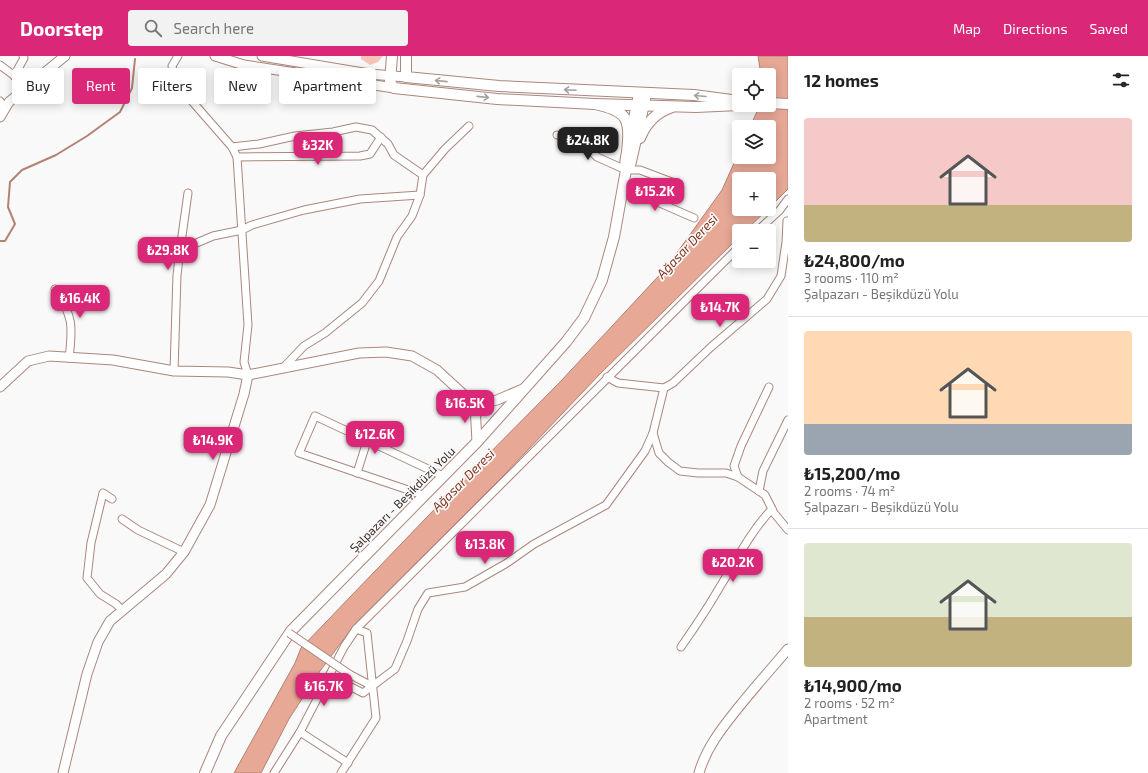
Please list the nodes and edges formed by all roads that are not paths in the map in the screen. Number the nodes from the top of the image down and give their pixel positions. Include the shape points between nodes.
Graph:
1 (23, 56) edge
2 (65, 56) edge
3 (178, 56) edge
4 (215, 56) edge
5 (262, 56) edge
6 (392, 56) edge
7 (406, 56) edge
8 (0, 65) edge
9 (18, 68) edge
10 (50, 68) edge
11 (12, 74) edge
12 (390, 76) junction
13 (406, 77) junction
14 (394, 88) junction
15 (643, 93) junction
16 (12, 99) edge
17 (732, 100) edge
18 (776, 103) edge
19 (3, 104) edge
20 (595, 104) junction
21 (640, 104) junction
22 (788, 104) edge
23 (676, 106) junction
24 (732, 106) edge
25 (0, 117) edge
26 (470, 126) dead end
27 (557, 135) dead end
28 (381, 137) junction
29 (232, 147) junction
30 (630, 156) junction
31 (236, 157) junction
32 (626, 170) junction
33 (423, 175) junction
34 (677, 184) dead end
35 (623, 187) junction
36 (188, 193) dead end
37 (420, 195) junction
38 (788, 199) edge
39 (779, 211) junction
40 (694, 218) dead end
41 (788, 221) edge
42 (765, 224) edge
43 (242, 230) junction
44 (180, 250) junction
45 (732, 254) edge
46 (55, 290) dead end
47 (69, 358) junction
48 (283, 368) junction
49 (174, 371) junction
50 (248, 376) junction
51 (607, 377) junction
52 (528, 386) junction
53 (0, 387) edge
54 (769, 387) dead end
55 (664, 388) junction
56 (475, 405) junction
57 (788, 420) edge
58 (653, 433) junction
59 (367, 441) junction
60 (477, 442) junction
61 (357, 473) junction
62 (443, 476) junction
63 (738, 477) junction
64 (759, 491) junction
65 (423, 495) junction
66 (112, 499) dead end
67 (772, 509) junction
68 (122, 519) dead end
69 (788, 530) edge
70 (184, 552) junction
71 (122, 610) junction
72 (356, 629) junction
73 (290, 634) junction
74 (681, 647) dead end
75 (788, 649) edge
76 (330, 676) junction
77 (372, 686) junction
78 (300, 732) junction
79 (348, 763) junction
80 (63, 773) edge
81 (204, 773) edge
82 (274, 773) edge
83 (341, 773) edge
84 (699, 773) edge

1 - 9 street
2 - 10 street
3 - 29 street via 172,66 183,91
4 - 14 street via 244,65
5 - 12 street
6 - 12 main road
7 - 13 main road
8 - 11 street
12 - 13 street
12 - 14 main road
15 -> 13 main road via 499,86
14 -> 20 main road via 497,99
17 -> 15 main road via 694,95
15 - 21 main road via 645,99
16 - 19 street
18 - 22 main road
19 - 25 street
20 - 21 main road
20 - 30 main road via 617,110 625,118 629,132
21 - 23 main road
21 - 30 main road
23 - 24 main road
23 - 30 main road via 651,120
26 - 33 street via 445,149
27 - 32 street via 585,145 597,157
28 - 29 street via 372,130 356,127
28 - 31 street via 370,154 360,156
28 - 33 street via 394,156
29 - 31 street
30 - 32 main road via 630,166
31 - 43 street
32 - 34 street via 640,170
32 - 35 main road, Şalpazarı - Beşikdüzü Yolu
33 - 37 street
35 - 40 street
35 - 52 main road, Şalpazarı - Beşikdüzü Yolu via 614,237 602,280 584,318
36 - 44 street
37 - 43 street via 329,204
37 - 48 street via 412,216 397,237 379,281 362,303 325,333 304,346
38 - 39 street
39 - 41 street
39 - 42 street
41 - 55 street via 781,276 767,299 673,383
43 - 44 street via 213,236
43 - 50 street via 248,326 244,362
44 - 49 street
45 - 51 street
46 - 47 street via 66,306 70,319
47 - 49 street via 113,360
47 - 53 street via 49,356 28,361
48 - 50 street
48 - 56 street via 359,353 386,352 412,356 437,370
49 - 50 street via 228,372
50 - 70 street via 210,505
51 - 55 street via 618,383
51 - 72 street
52 - 56 street via 497,400
52 - 60 main road, Şalpazarı - Beşikdüzü Yolu
54 - 63 street via 734,466
55 - 58 street
56 - 60 street
57 - 64 street via 763,472
58 - 63 street via 659,453 680,471 726,473
58 - 77 street via 645,451 606,505 534,544 465,587 428,593 418,609 395,669
59 - 61 street
59 - 61 street via 315,416 299,453
59 - 62 street
60 - 62 main road, Şalpazarı - Beşikdüzü Yolu
61 - 65 street
62 - 65 main road, Şalpazarı - Beşikdüzü Yolu
63 - 64 street
64 - 67 street via 765,495
65 - 73 main road, Şalpazarı - Beşikdüzü Yolu
66 - 71 street via 103,493 91,544 87,578 100,594
67 - 69 street
67 - 74 street via 751,534 712,601
68 - 70 street via 138,530
70 - 71 street via 166,574
71 - 80 street via 110,621 98,642 87,674
72 - 76 street
72 - 77 street via 367,634
73 - 77 street, bridge via 349,674
73 - 81 main road, Şalpazarı - Beşikdüzü Yolu via 221,736
75 - 84 street via 718,733 703,759
76 - 77 street via 363,693
76 - 78 street
77 - 79 street via 376,718
78 - 79 street
78 - 82 street
79 - 83 street

